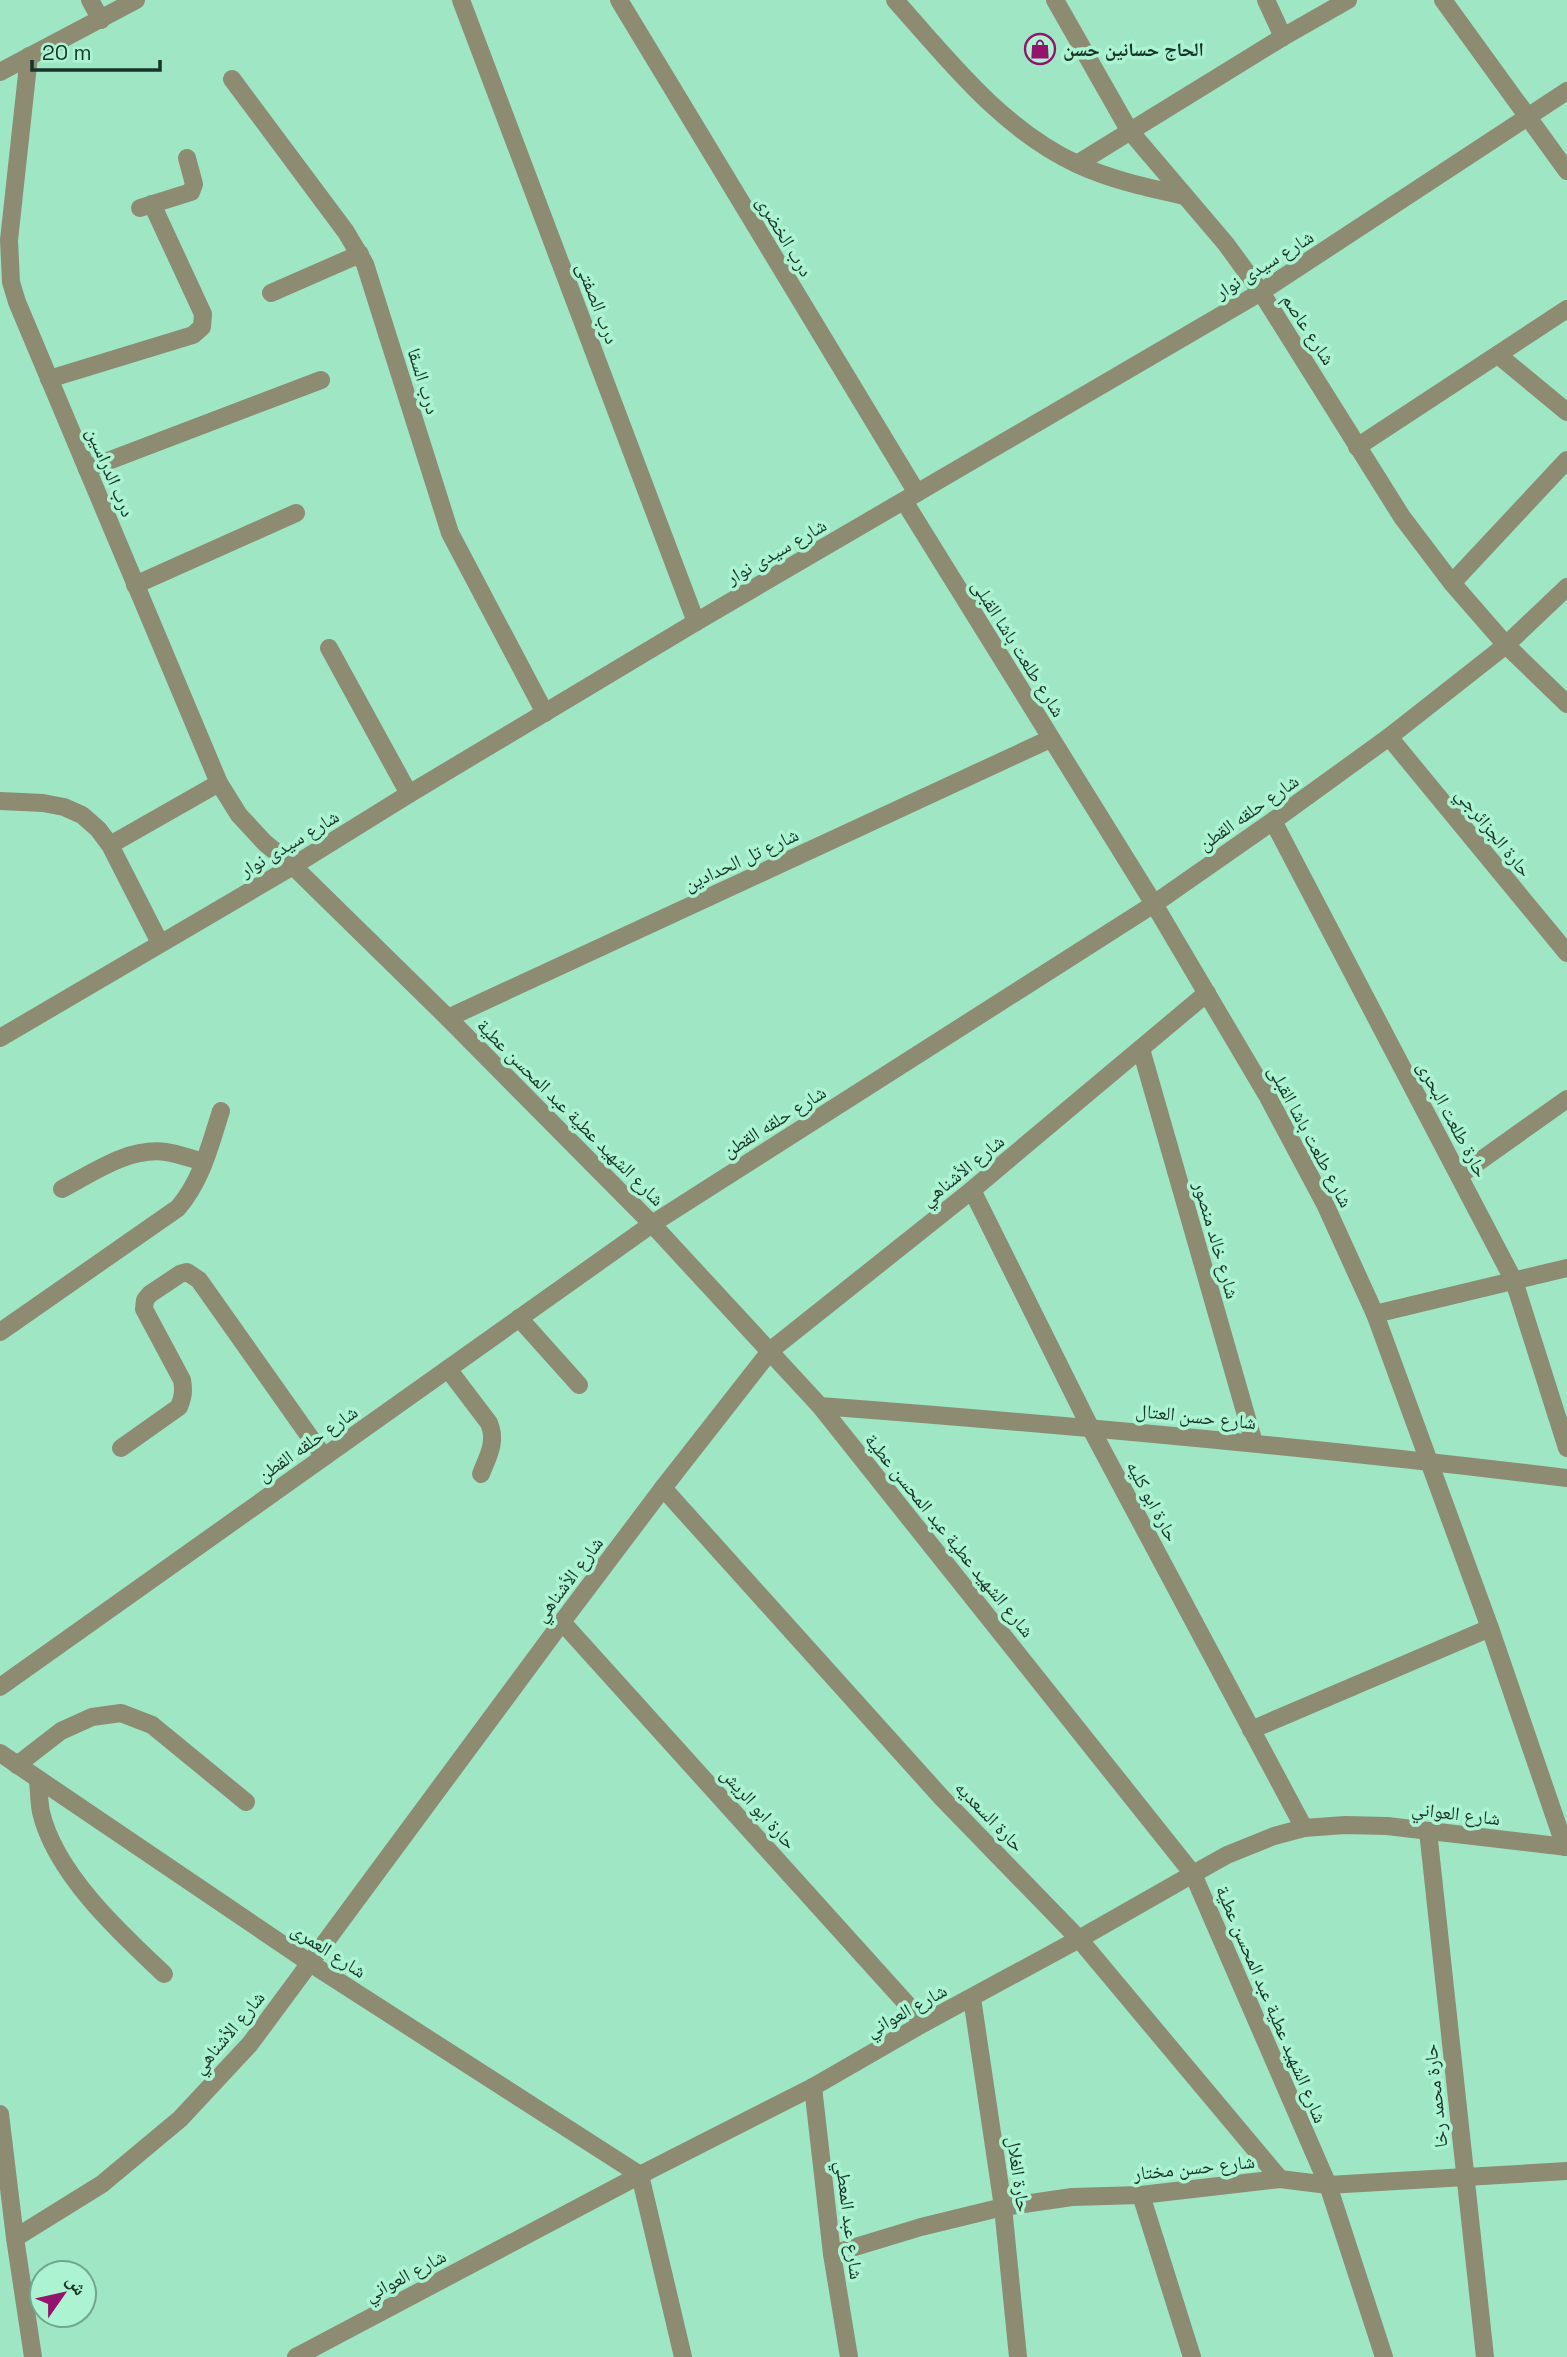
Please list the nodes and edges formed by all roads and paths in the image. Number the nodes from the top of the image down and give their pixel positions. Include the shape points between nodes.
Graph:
1 (90, 0) edge
2 (136, 0) edge
3 (461, 0) edge
4 (618, 0) edge
5 (895, 0) edge
6 (1055, 0) edge
7 (1266, 0) edge
8 (1348, 0) edge
9 (1443, 0) edge
10 (101, 20) junction
11 (1283, 37) junction
12 (29, 56) junction
13 (0, 72) edge
14 (232, 79) dead end
15 (1567, 91) edge
16 (1528, 117) junction
17 (1129, 130) junction
18 (187, 158) dead end
19 (1077, 164) junction
20 (1567, 171) edge
21 (1185, 196) junction
22 (360, 254) junction
23 (4, 260) edge
24 (1261, 292) junction
25 (271, 293) dead end
26 (1567, 309) edge
27 (1498, 355) junction
28 (49, 379) junction
29 (321, 380) dead end
30 (1567, 412) edge
31 (1357, 447) junction
32 (1567, 460) edge
33 (87, 469) junction
34 (911, 497) junction
35 (296, 513) dead end
36 (1452, 583) junction
37 (135, 585) junction
38 (1567, 587) edge
39 (696, 622) junction
40 (1506, 645) junction
41 (329, 648) dead end
42 (1567, 704) edge
43 (545, 713) junction
44 (1389, 737) junction
45 (1050, 739) junction
46 (219, 783) junction
47 (409, 794) junction
48 (0, 800) edge
49 (1273, 821) junction
50 (110, 845) junction
51 (293, 866) junction
52 (1154, 904) junction
53 (160, 943) junction
54 (1567, 953) edge
55 (1207, 993) junction
56 (448, 1018) junction
57 (0, 1038) edge
58 (1140, 1049) junction
59 (1567, 1099) edge
60 (221, 1111) dead end
61 (204, 1162) junction
62 (1460, 1175) junction
63 (62, 1189) dead end
64 (972, 1190) junction
65 (652, 1224) junction
66 (1567, 1268) edge
67 (1514, 1281) junction
68 (1375, 1314) junction
69 (519, 1318) junction
70 (0, 1332) edge
71 (771, 1350) junction
72 (448, 1369) junction
73 (579, 1385) dead end
74 (820, 1406) junction
75 (1090, 1427) junction
76 (1254, 1443) junction
77 (121, 1448) dead end
78 (1567, 1448) edge
79 (324, 1457) junction
80 (1429, 1461) junction
81 (481, 1474) dead end
82 (1567, 1478) edge
83 (663, 1488) junction
84 (562, 1622) junction
85 (1490, 1628) junction
86 (0, 1687) edge
87 (1251, 1730) junction
88 (0, 1753) edge
89 (17, 1765) junction
90 (38, 1780) junction
91 (246, 1802) dead end
92 (1304, 1828) junction
93 (1429, 1831) junction
94 (1566, 1847) edge
95 (1194, 1874) junction
96 (1079, 1939) junction
97 (310, 1963) junction
98 (164, 1974) dead end
99 (972, 1998) junction
100 (924, 2023) junction
101 (813, 2087) junction
102 (0, 2114) edge
103 (1567, 2171) edge
104 (640, 2175) junction
105 (1465, 2176) junction
106 (1280, 2179) junction
107 (1328, 2185) junction
108 (1141, 2195) junction
109 (1003, 2207) junction
110 (15, 2238) junction
111 (832, 2254) junction
112 (33, 2357) edge
113 (296, 2357) edge
114 (682, 2357) edge
115 (849, 2357) edge
116 (1018, 2357) edge
117 (1192, 2357) edge
118 (1384, 2357) edge
119 (1485, 2357) edge

1 - 10 street
2 - 10 street
3 - 39 street, درب الصفتى
4 - 34 street, درب الخضرى
5 - 19 street via 998,110 1035,140
6 - 17 street, شارع عاصم
7 - 11 street
8 - 11 street
9 - 16 street
10 - 12 street
11 - 17 street
12 - 13 street
12 - 23 street, درب الدراسين
14 - 22 street, درب السقا
15 - 16 street, شارع سيدى نوار
16 - 20 street
16 - 24 street, شارع سيدى نوار
17 - 19 street
17 - 21 street, شارع عاصم
18 - 28 street via 194,184 191,192 146,206 202,314 202,327 192,335
19 - 21 street
21 - 24 street, شارع عاصم
22 - 25 street
22 - 43 street, درب السقا via 450,533
23 - 28 street, درب الدراسين
24 - 31 street, شارع عاصم
24 - 34 street, شارع سيدى نوار
26 - 27 street
27 - 30 street
27 - 31 street
28 - 33 street, درب الدراسين
29 - 33 street
31 - 36 street, شارع عاصم
32 - 36 street
33 - 37 street, درب الدراسين
34 - 39 street, شارع سيدى نوار
34 - 45 street, شارع طلعت باشا القبلى
35 - 37 street
36 - 40 street, شارع عاصم
37 - 46 street, درب الدراسين
38 - 40 street, شارع حلقه القطن
39 - 43 street, شارع سيدى نوار
40 - 42 street, شارع عاصم
40 - 44 street, شارع حلقه القطن
41 - 47 street
43 - 47 street, شارع سيدى نوار
44 - 49 street, شارع حلقه القطن
44 - 54 street, حارة الجزائرجي
45 - 52 street, شارع طلعت باشا القبلى
45 - 56 street, شارع تل الحدادين
46 - 50 street
46 - 51 street, درب الدراسين via 239,815
47 - 51 street, شارع سيدى نوار
48 - 50 street via 64,807 98,828
49 - 52 street, شارع حلقه القطن
49 - 62 street, حارة طلعت البحرى
50 - 53 street
51 - 53 street, شارع سيدى نوار
51 - 56 street, شارع الشهيد عطية عبد المحسن عطية
52 - 55 street, شارع طلعت باشا القبلى
52 - 65 street, شارع حلقه القطن
53 - 57 street, شارع سيدى نوار
55 - 58 street, شارع الأشناهي
55 - 68 street, شارع طلعت باشا القبلى via 1325,1204
56 - 65 street, شارع الشهيد عطية عبد المحسن عطية
58 - 64 street, شارع الأشناهي
58 - 76 street, شارع خالد منصور
59 - 62 street
60 - 61 street
61 - 63 street via 167,1152 136,1153
61 - 70 street via 190,1194 163,1220
62 - 67 street, حارة طلعت البحرى
64 - 71 street, شارع الأشناهي
64 - 75 street, حارة ابو كليه
65 - 69 street, شارع حلقه القطن
65 - 71 street, شارع الشهيد عطية عبد المحسن عطية
66 - 67 street
67 - 68 street
67 - 78 street, حارة طلعت البحرى
68 - 80 street, شارع طلعت باشا القبلى
69 - 72 street, شارع حلقه القطن
69 - 73 street
71 - 74 street, شارع الشهيد عطية عبد المحسن عطية
71 - 83 street, شارع الأشناهي
72 - 79 street, شارع حلقه القطن
72 - 81 street via 494,1434
74 - 75 street, شارع حسن العتال
74 - 95 street, شارع الشهيد عطية عبد المحسن عطية
75 - 76 street, شارع حسن العتال
75 - 87 street, حارة ابو كليه
76 - 80 street, شارع حسن العتال
77 - 79 street via 183,1399 182,1380 144,1309 150,1294 187,1272 199,1279
79 - 86 street, شارع حلقه القطن
80 - 82 street, شارع حسن العتال
80 - 85 street, شارع طلعت باشا القبلى
83 - 84 street, شارع الأشناهي
83 - 96 street, حارة السعديه via 942,1798
84 - 97 street, شارع الأشناهي
84 - 100 street, حارة ابو الريش
85 - 87 street
85 - 94 street, شارع طلعت باشا القبلى
87 - 92 street, حارة ابو كليه
88 - 89 street, شارع العمرى
89 - 90 street, شارع العمرى
89 - 91 street via 61,1731 92,1717 121,1713 152,1725
90 - 97 street, شارع العمرى
90 - 98 street via 41,1812 60,1856 121,1934
92 - 93 street, شارع العواني via 1387,1826
92 - 95 street, شارع العواني via 1227,1855
93 - 94 street, شارع العواني
93 - 105 street, حارة محمد رخا
95 - 96 street, شارع العواني
95 - 107 street, شارع الشهيد عطية عبد المحسن عطية
96 - 99 street, شارع العواني
96 - 106 street, حارة السعديه
97 - 104 street, شارع العمرى
97 - 110 street, شارع الأشناهي via 250,2045 180,2119 102,2184
99 - 100 street, شارع العواني
99 - 109 street, حارة الغلال
100 - 101 street, شارع العواني
101 - 104 street, شارع العواني
101 - 111 street, شارع عبد المعطي
102 - 110 street
103 - 105 street, شارع حسن مختار
104 - 113 street, شارع العواني
104 - 114 street
105 - 107 street, شارع حسن مختار
105 - 119 street, حارة محمد رخا
106 - 107 street, شارع حسن مختار
106 - 108 street, شارع حسن مختار
107 - 118 street, شارع الشهيد عطية عبد المحسن عطية
108 - 109 street, شارع حسن مختار via 1072,2197
108 - 117 street
109 - 111 street, شارع حسن مختار
109 - 116 street, حارة الغلال
110 - 112 street
111 - 115 street, شارع عبد المعطي

